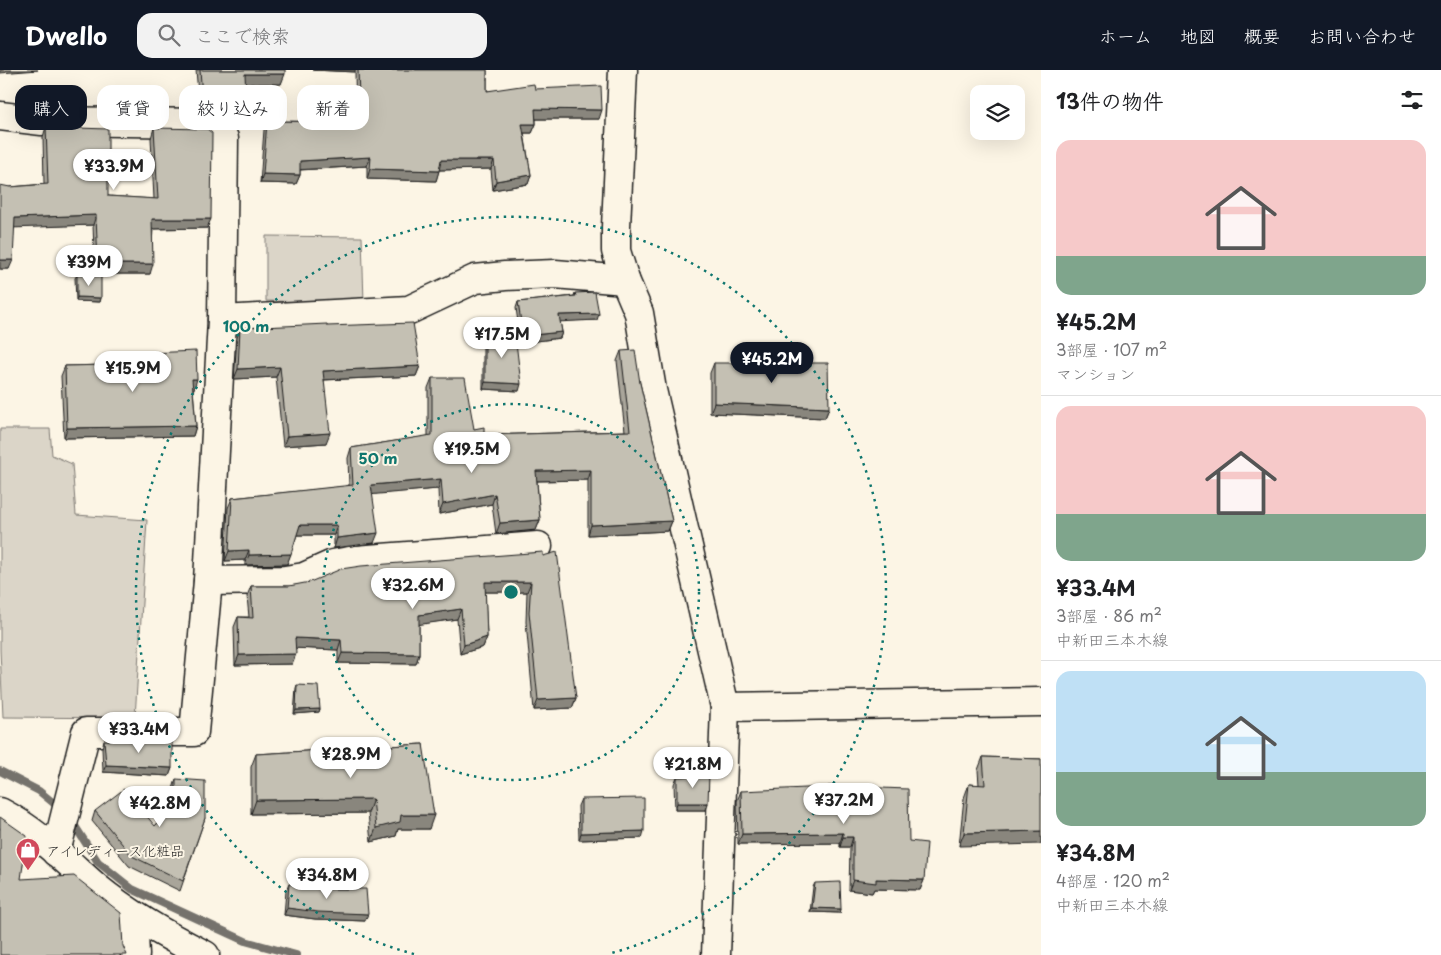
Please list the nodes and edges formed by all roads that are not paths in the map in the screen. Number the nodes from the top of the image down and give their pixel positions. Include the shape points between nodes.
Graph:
1 (624, 70) edge
2 (0, 116) edge
3 (625, 280) junction
4 (222, 320) junction
5 (538, 546) dead end
6 (208, 581) junction
7 (1041, 702) edge
8 (724, 707) junction
9 (0, 812) edge
10 (62, 829) junction
11 (133, 915) junction
12 (135, 955) edge
13 (205, 955) edge
14 (716, 955) edge

1 - 3 street via 616,251
2 - 4 street via 42,121 207,123 217,128 224,138
3 - 4 street via 554,274 475,279 409,310
3 - 8 street via 639,314 652,390
4 - 6 street
5 - 6 street via 355,560 285,580
6 - 10 street via 194,732 86,732
7 - 8 street
8 - 14 street
9 - 10 street via 19,822
10 - 11 street via 98,888
11 - 12 street
11 - 13 street

